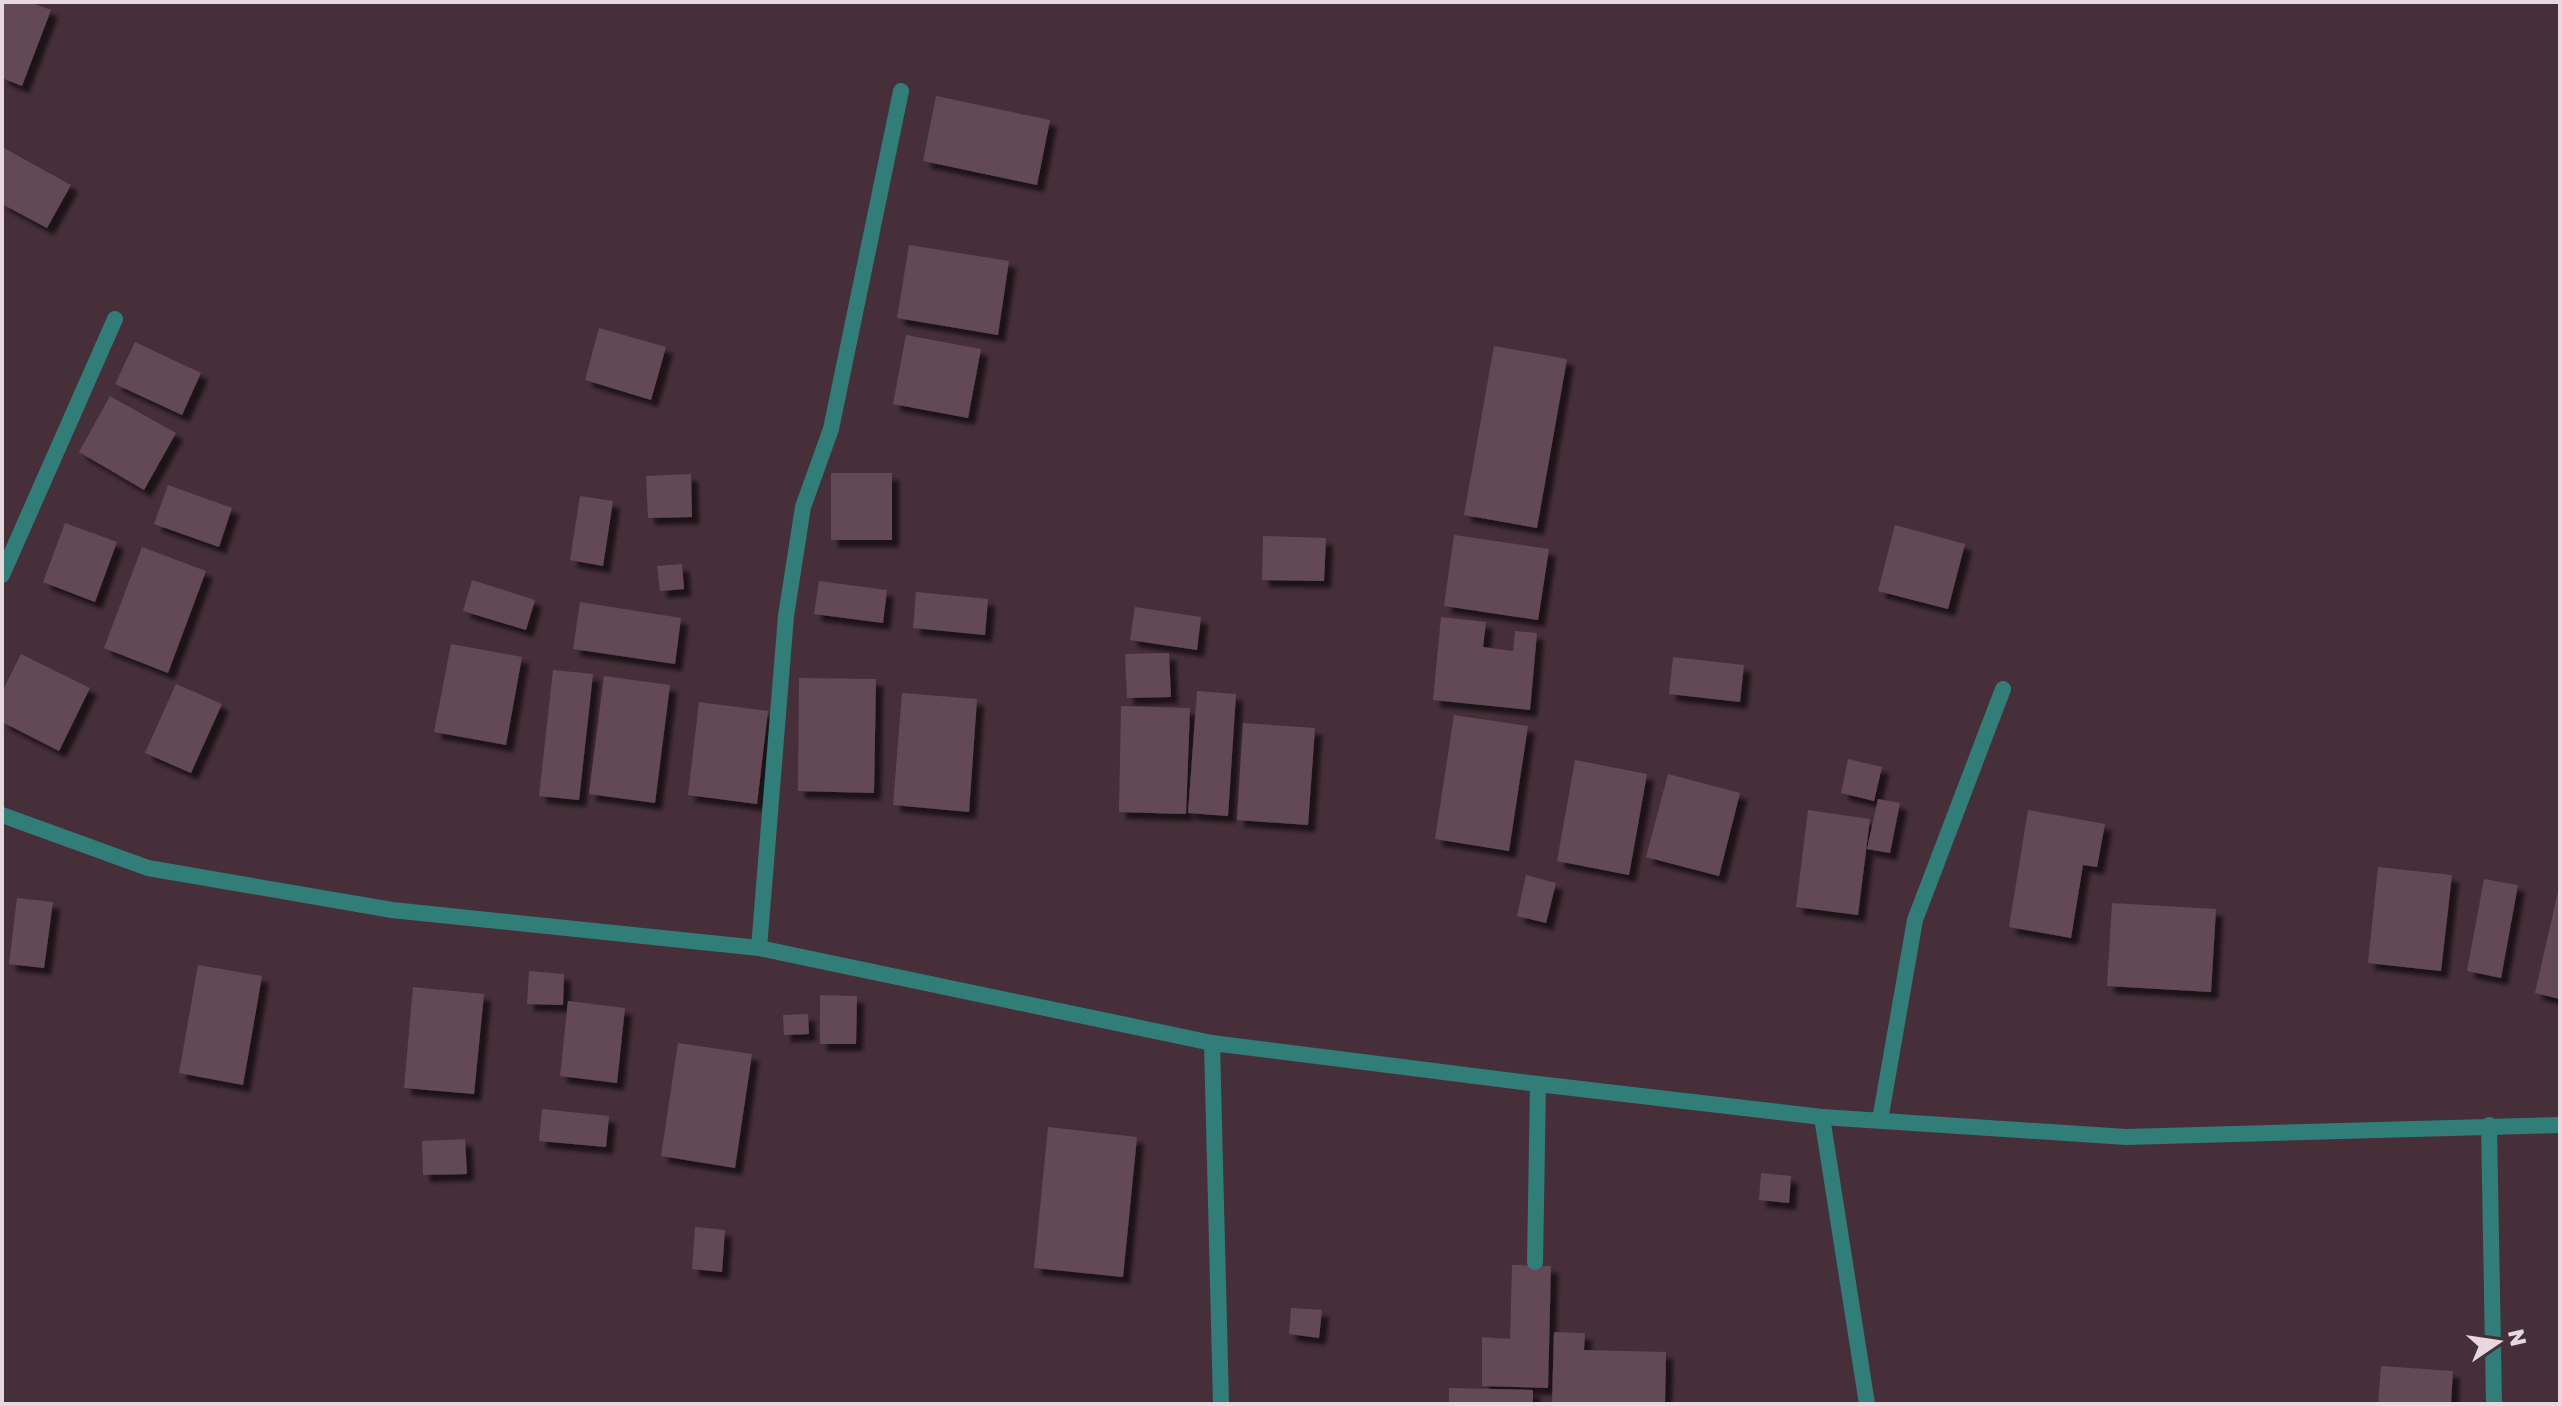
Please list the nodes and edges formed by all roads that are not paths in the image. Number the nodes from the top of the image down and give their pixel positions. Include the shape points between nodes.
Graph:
1 (901, 91) dead end
2 (115, 319) dead end
3 (2, 575) edge
4 (2003, 689) dead end
5 (2, 815) edge
6 (759, 948) junction
7 (1212, 1043) junction
8 (1538, 1084) junction
9 (1822, 1117) junction
10 (1880, 1120) junction
11 (2489, 1125) junction
12 (2560, 1125) edge
13 (1535, 1262) dead end
14 (1221, 1404) edge
15 (1867, 1404) edge
16 (2494, 1404) edge

1 - 6 street via 831,429 801,522 786,616
2 - 3 street
4 - 10 street via 1915,920
5 - 6 street via 148,868 392,910
6 - 7 street
7 - 8 street
7 - 14 street
8 - 9 street
8 - 13 street
9 - 10 street
9 - 15 street
10 - 11 street via 2126,1137
11 - 12 street
11 - 16 street

